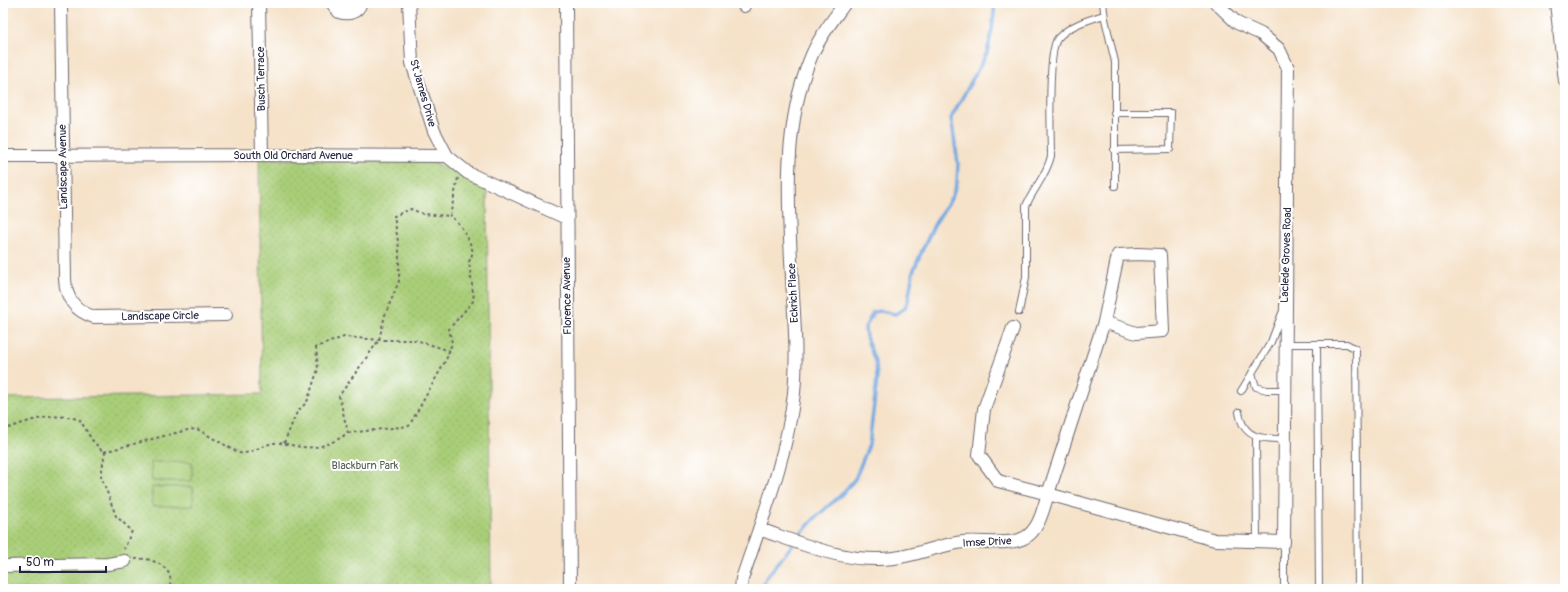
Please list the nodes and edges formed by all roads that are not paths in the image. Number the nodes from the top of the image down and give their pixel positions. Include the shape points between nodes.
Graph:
1 (61, 3) edge
2 (259, 3) edge
3 (332, 3) edge
4 (361, 3) edge
5 (409, 3) edge
6 (566, 3) edge
7 (845, 3) edge
8 (1103, 3) edge
9 (1216, 3) edge
10 (1556, 3) edge
11 (1104, 15) junction
12 (1565, 81) edge
13 (1114, 113) junction
14 (1114, 150) junction
15 (262, 154) junction
16 (3, 156) edge
17 (63, 156) junction
18 (446, 156) junction
19 (1115, 186) dead end
20 (566, 218) junction
21 (1285, 302) junction
22 (1019, 312) dead end
23 (226, 315) dead end
24 (94, 317) joint
25 (1104, 322) junction
26 (1013, 328) dead end
27 (1285, 344) junction
28 (1317, 344) junction
29 (1252, 373) junction
30 (1285, 390) junction
31 (1241, 391) dead end
32 (1239, 412) dead end
33 (1256, 437) junction
34 (1284, 438) junction
35 (1048, 494) junction
36 (759, 529) junction
37 (1257, 541) junction
38 (1284, 542) junction
39 (125, 561) road end
40 (3, 566) edge
41 (570, 589) edge
42 (741, 589) edge
43 (1284, 589) edge
44 (1319, 589) edge
45 (1358, 589) edge

1 - 17 street, Landscape Avenue
2 - 15 street, Busch Terrace
3 - 4 street via 335,9 344,14 354,12
5 - 18 street, St James Drive via 412,63 432,127
6 - 20 street, Florence Avenue
7 - 36 street, Eckrich Place via 828,26 811,57 791,142 788,192 796,361 794,392 783,452
8 - 11 lane
9 - 21 street, Laclede Groves Road via 1237,23 1260,34 1279,49 1288,68
10 - 12 street
11 - 13 lane via 1115,62
11 - 22 lane via 1070,28 1054,43 1050,156 1048,167 1026,206 1026,277
13 - 14 lane
13 - 14 lane via 1171,114 1170,149
14 - 19 lane
15 - 17 street, South Old Orchard Avenue
15 - 18 street, South Old Orchard Avenue
16 - 17 street, South Old Orchard Avenue
17 - 24 street, Landscape Avenue via 66,287 70,301 75,307 84,314
18 - 20 street via 461,168
20 - 41 street, Florence Avenue
21 - 27 street, Laclede Groves Road
21 - 29 lane via 1277,330
23 - 24 street, Landscape Circle
25 - 25 street via 1136,334 1163,331 1160,255 1118,256
25 - 35 street
26 - 35 street via 984,409 979,456 998,481
27 - 28 lane
27 - 30 street, Laclede Groves Road
28 - 44 lane
28 - 45 lane via 1347,344 1356,349
29 - 30 lane via 1256,387
29 - 31 lane
30 - 34 street, Laclede Groves Road
32 - 33 lane via 1243,426
33 - 34 lane
33 - 37 lane
34 - 38 street, Laclede Groves Road
35 - 36 street, Imse Drive via 1035,528 1024,538 1014,541 964,542 896,558 864,560 840,556
35 - 37 street via 1215,540
36 - 42 street, Eckrich Place
37 - 38 street
38 - 43 lane
39 - 40 street via 108,564

